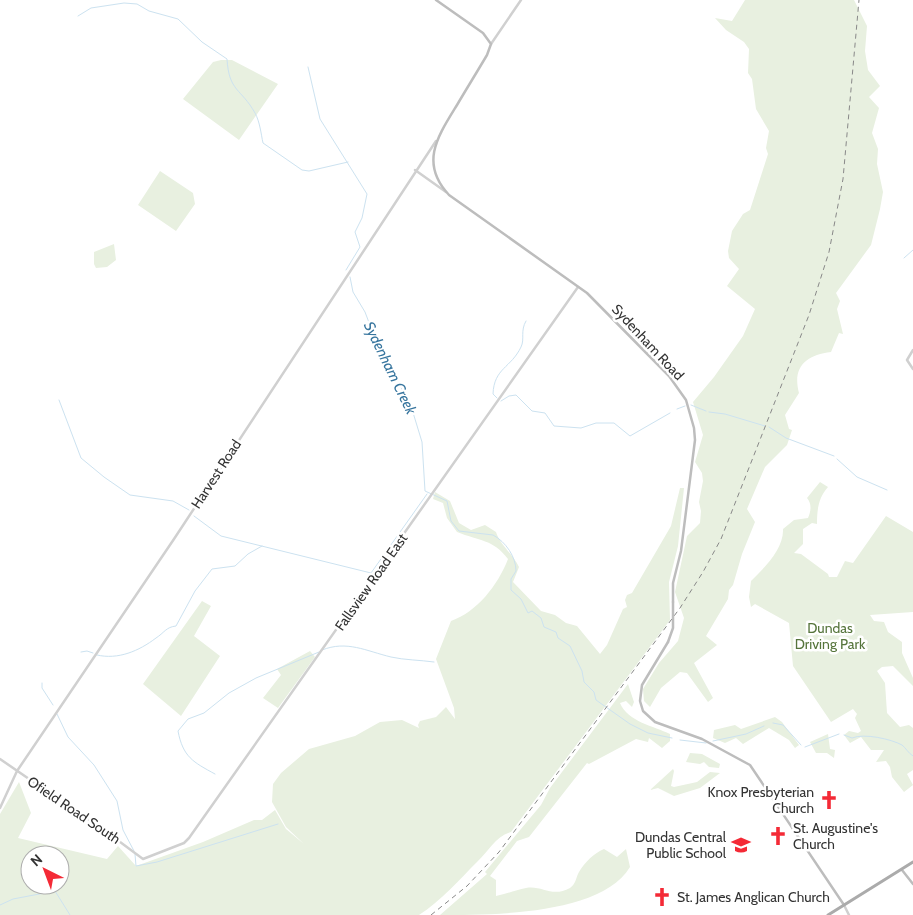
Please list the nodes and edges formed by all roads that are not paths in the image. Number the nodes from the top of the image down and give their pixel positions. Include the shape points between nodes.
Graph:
1 (436, 0) edge
2 (521, 0) edge
3 (491, 44) junction
4 (436, 141) junction
5 (415, 170) junction
6 (449, 195) junction
7 (579, 286) junction
8 (913, 350) edge
9 (913, 369) edge
10 (0, 760) edge
11 (17, 771) junction
12 (0, 808) edge
13 (147, 860) joint
14 (913, 862) edge
15 (901, 869) junction
16 (913, 884) edge
17 (844, 905) junction
18 (828, 915) edge
19 (848, 915) edge

1 - 3 main road via 483,33
2 - 3 street
3 - 4 main road, Sydenham Road
4 - 5 street, Harvest Road
4 - 6 main road, Sydenham Road via 434,171
5 - 6 street, Sydenham Road
5 - 11 street, Harvest Road via 174,539
6 - 7 main road, Sydenham Road
7 - 13 street, Fallsview Road East via 189,838
7 - 17 main road, Sydenham Road, bridge via 676,384 691,415 695,440 681,551 673,583 673,628 641,688 641,706 647,717 712,743 750,765
8 - 9 street via 907,360
10 - 11 street, Ofield Road South
11 - 12 street, Harvest Road
11 - 13 street, Ofield Road South
14 - 15 main road
15 - 16 main road
15 - 17 main road
17 - 18 main road
17 - 19 street

